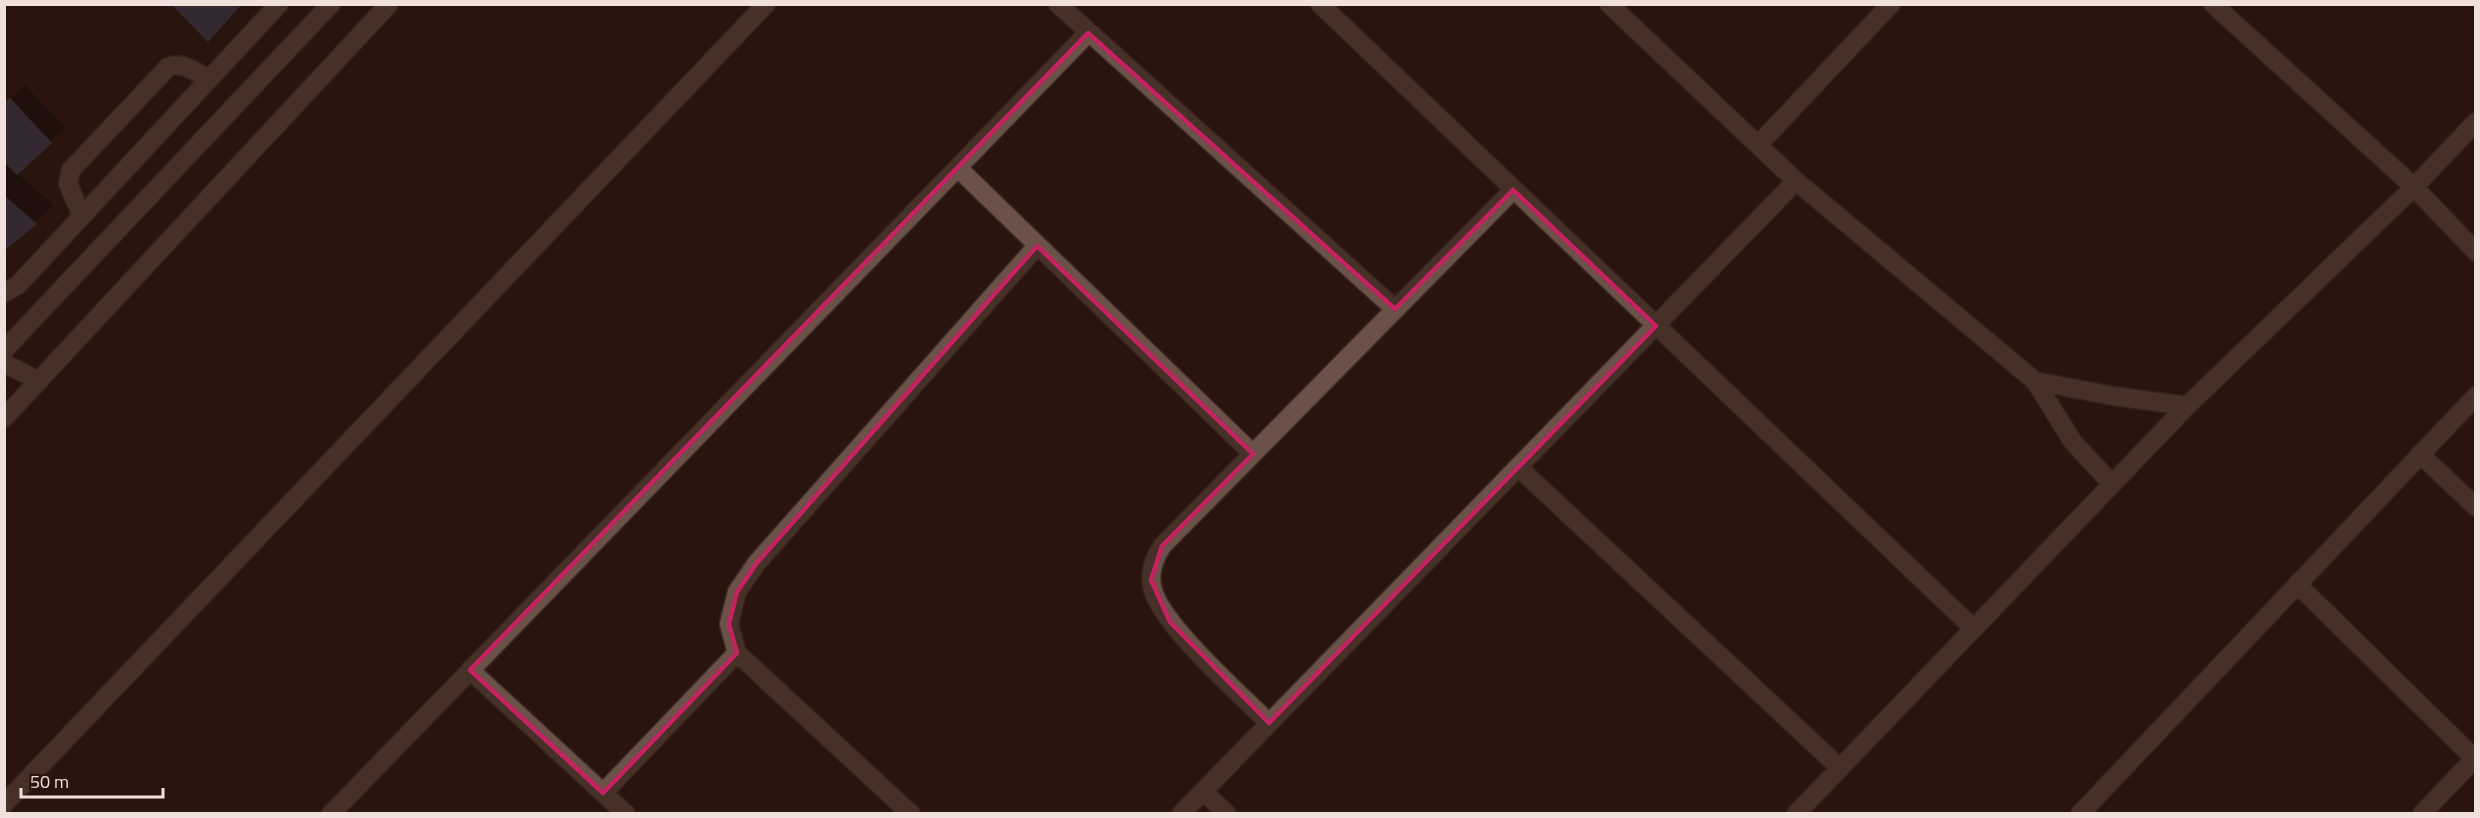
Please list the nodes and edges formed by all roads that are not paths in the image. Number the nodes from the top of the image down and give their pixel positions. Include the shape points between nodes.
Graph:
1 (279, 4) edge
2 (331, 4) edge
3 (389, 4) edge
4 (766, 4) edge
5 (1058, 4) edge
6 (1320, 4) edge
7 (1609, 4) edge
8 (1891, 4) edge
9 (2213, 4) edge
10 (1088, 33) junction
11 (208, 79) junction
12 (2475, 122) edge
13 (1758, 145) junction
14 (958, 168) junction
15 (1797, 181) junction
16 (2414, 187) junction
17 (1513, 189) junction
18 (82, 216) junction
19 (1037, 246) junction
20 (2475, 252) edge
21 (4, 292) edge
22 (1395, 309) junction
23 (1656, 326) junction
24 (4, 350) edge
25 (4, 363) edge
26 (39, 381) junction
27 (2035, 381) junction
28 (2475, 396) edge
29 (2187, 406) junction
30 (4, 418) edge
31 (1253, 454) junction
32 (2420, 454) junction
33 (1518, 467) junction
34 (2112, 484) junction
35 (2475, 507) edge
36 (2297, 584) junction
37 (1973, 628) junction
38 (737, 654) junction
39 (470, 670) junction
40 (1269, 723) junction
41 (2475, 759) edge
42 (1840, 768) junction
43 (1203, 791) junction
44 (603, 793) junction
45 (4, 804) edge
46 (344, 809) edge
47 (626, 813) edge
48 (911, 813) edge
49 (1181, 813) edge
50 (1227, 813) edge
51 (1796, 813) edge
52 (2079, 813) edge
53 (2422, 813) edge

1 - 11 street
2 - 24 street
3 - 26 street
4 - 45 street
5 - 10 street
6 - 17 street
7 - 13 street
8 - 13 street
9 - 16 street
10 - 14 street
10 - 22 street
11 - 18 street
11 - 18 street via 179,65 168,68 71,170 68,184
12 - 16 street
13 - 15 street
14 - 19 street
14 - 39 street
15 - 23 street
15 - 27 street
16 - 20 street
16 - 29 street
17 - 22 street
17 - 23 street
18 - 21 street via 18,285
19 - 31 street
19 - 38 street via 756,564 737,592 729,624
22 - 31 street
23 - 33 street
23 - 37 street
25 - 26 street
26 - 30 street
27 - 29 street
27 - 34 street via 2073,442
28 - 32 street
29 - 34 street
31 - 40 street via 1162,546 1151,580 1156,599 1170,622
32 - 35 street
32 - 36 street
33 - 40 street
33 - 42 street
34 - 37 street
36 - 41 street
36 - 52 street
37 - 42 street
38 - 44 street
38 - 48 street
39 - 44 street
39 - 46 street
40 - 43 street
41 - 53 street
42 - 51 street
43 - 49 street
43 - 50 street
44 - 47 street

